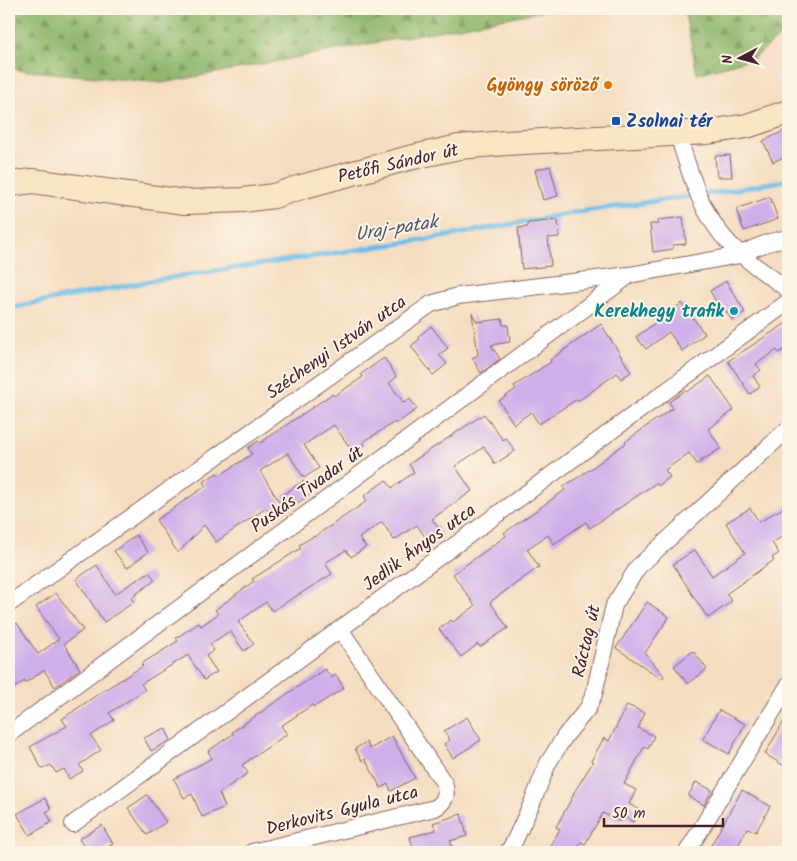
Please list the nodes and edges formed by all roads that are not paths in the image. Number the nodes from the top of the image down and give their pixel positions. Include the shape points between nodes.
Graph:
1 (788, 112) edge
2 (678, 134) junction
3 (9, 184) edge
4 (788, 238) edge
5 (740, 254) junction
6 (629, 276) junction
7 (788, 290) edge
8 (788, 302) edge
9 (788, 429) edge
10 (9, 604) edge
11 (340, 629) junction
12 (788, 686) edge
13 (9, 734) edge
14 (73, 824) dead end
15 (252, 852) edge
16 (508, 852) edge
17 (687, 852) edge

1 - 2 street, Petőfi Sándor út via 734,129
2 - 3 street, Petőfi Sándor út via 460,147 274,196 244,200 185,202 32,181
2 - 5 street via 702,204 714,226
4 - 5 street, Széchenyi István utca via 756,246
5 - 6 street, Széchenyi István utca
5 - 7 street
6 - 10 street, Széchenyi István utca via 458,296 431,304
6 - 13 street, Puskás Tivadar út
8 - 11 street, Jedlik Ányos utca
9 - 16 street, Ráctag út via 638,567 614,605 588,708 548,762
11 - 14 street, Jedlik Ányos utca
11 - 15 street, Derkovits Gyula utca via 444,783 446,795 435,808
12 - 17 street

